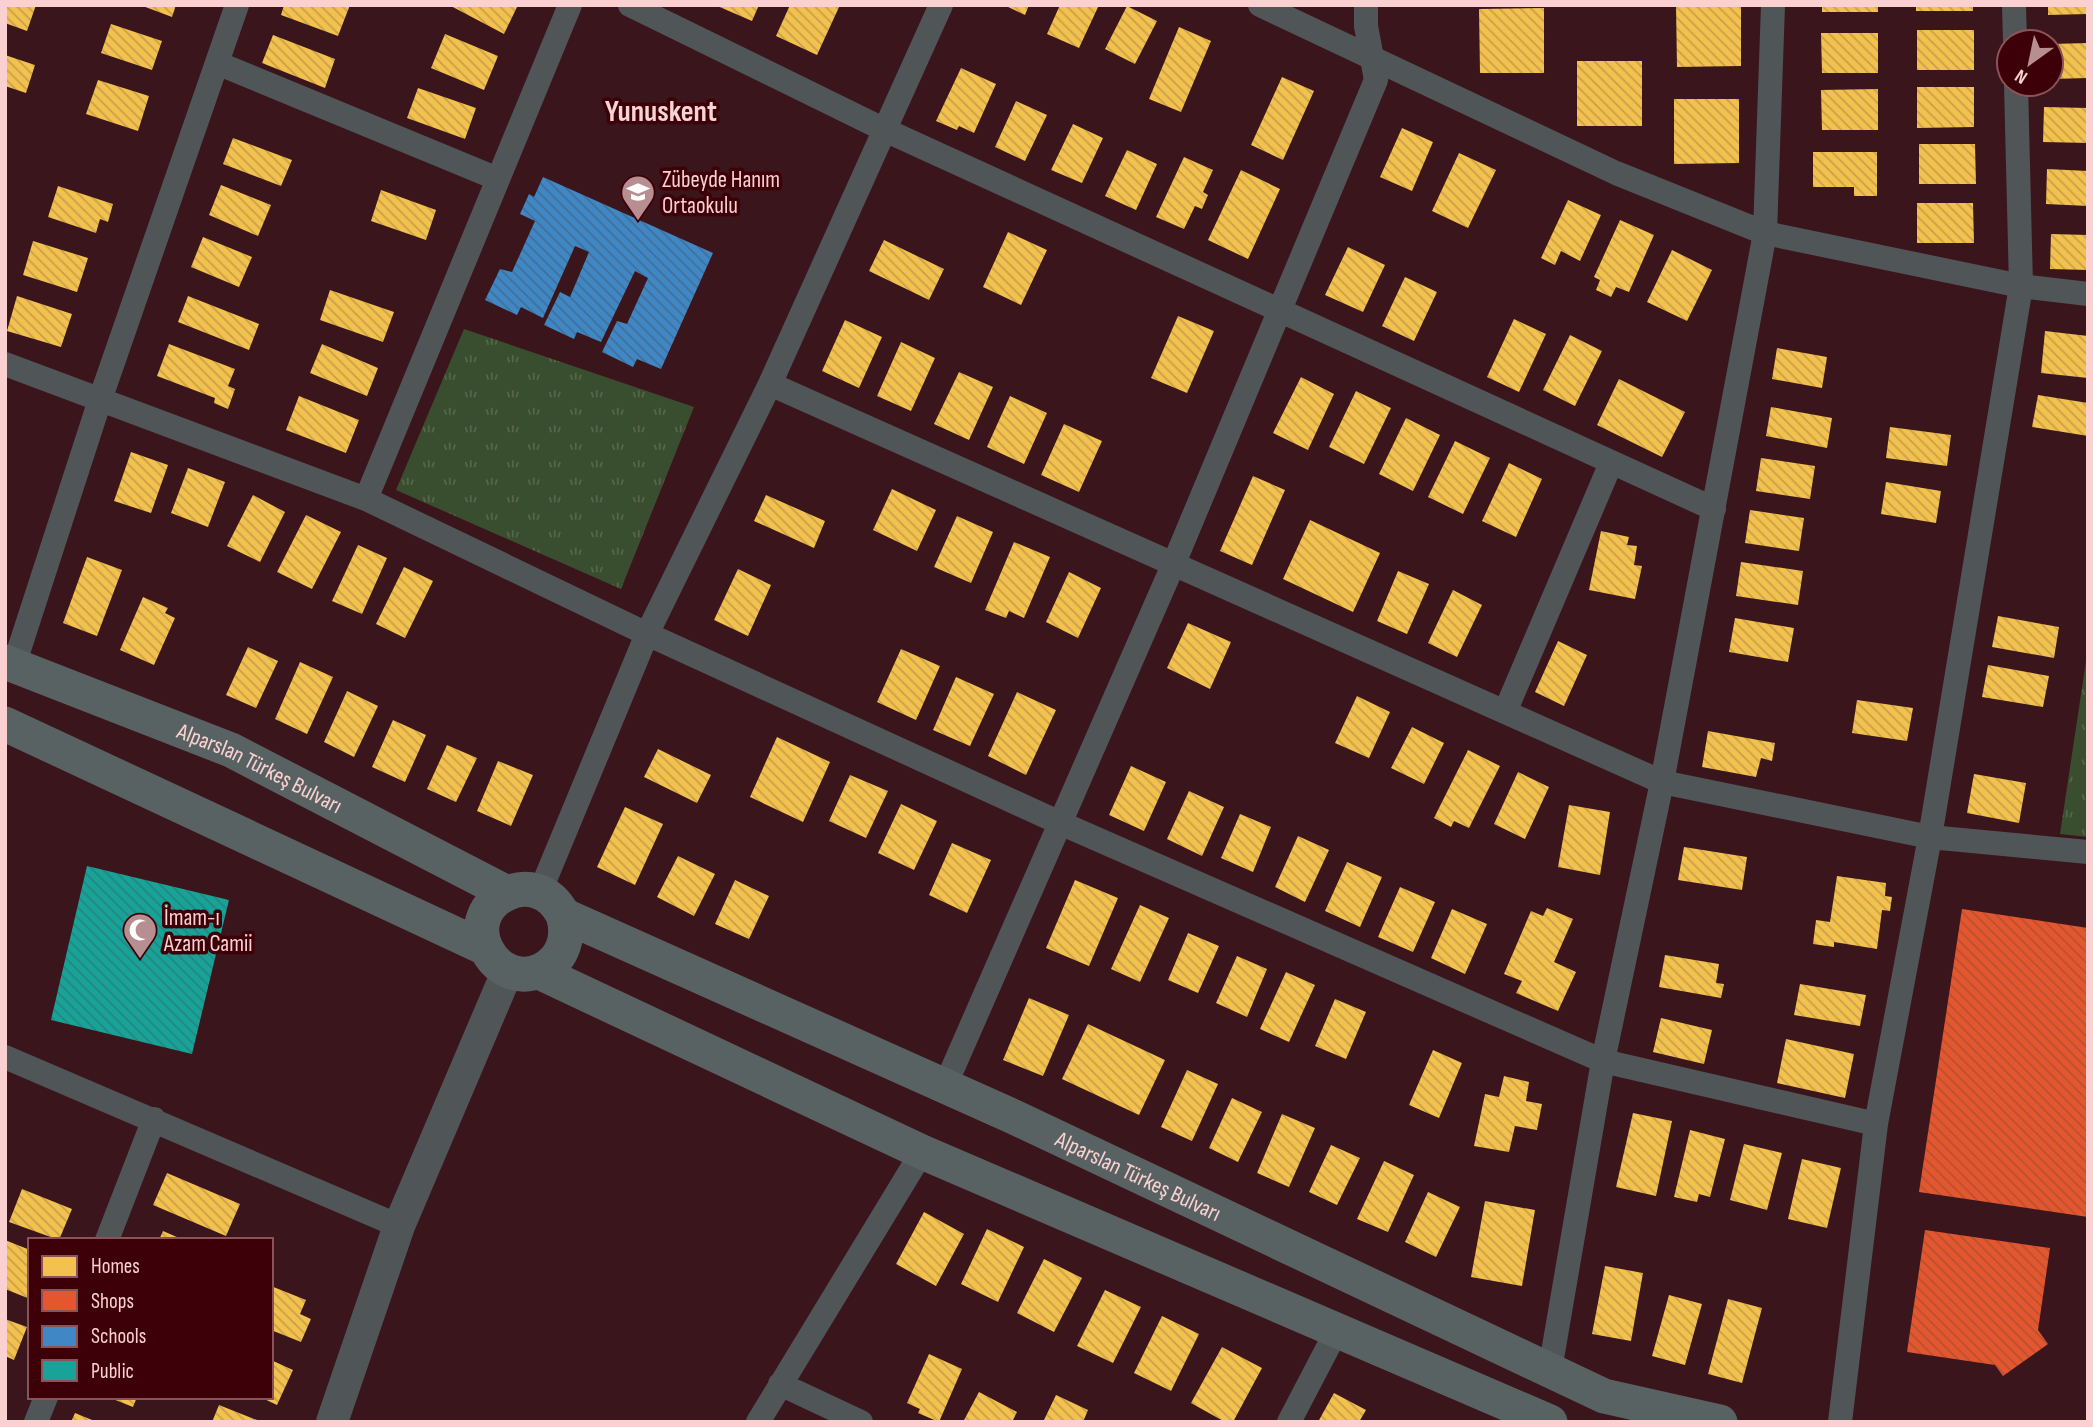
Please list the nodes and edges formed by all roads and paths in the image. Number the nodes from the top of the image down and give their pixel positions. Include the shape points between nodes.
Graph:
1 (237, 5) edge
2 (570, 5) edge
3 (631, 5) edge
4 (941, 5) edge
5 (1260, 5) edge
6 (1366, 5) edge
7 (1773, 5) edge
8 (2014, 5) edge
9 (2015, 28) edge
10 (1369, 55) junction
11 (217, 63) junction
12 (2016, 98) edge
13 (885, 130) junction
14 (498, 179) junction
15 (1765, 233) junction
16 (2021, 286) junction
17 (2088, 294) edge
18 (1279, 311) junction
19 (5, 364) edge
20 (771, 384) junction
21 (101, 397) junction
22 (1611, 463) junction
23 (366, 499) junction
24 (1714, 509) junction
25 (1174, 563) junction
26 (647, 634) junction
27 (9, 664) edge
28 (1504, 712) junction
29 (5, 725) edge
30 (1662, 782) junction
31 (1058, 822) junction
32 (1930, 837) junction
33 (2088, 852) edge
34 (537, 900) junction
35 (511, 963) junction
36 (5, 1057) edge
37 (1603, 1061) junction
38 (945, 1086) junction
39 (154, 1119) junction
40 (1876, 1124) junction
41 (922, 1152) junction
42 (399, 1226) junction
43 (108, 1238) edge
44 (1337, 1330) junction
45 (1550, 1370) junction
46 (780, 1384) junction
47 (45, 1399) edge
48 (36, 1422) edge
49 (332, 1422) edge
50 (758, 1422) edge
51 (861, 1422) edge
52 (1289, 1422) edge
53 (1550, 1422) edge
54 (1720, 1422) edge
55 (1840, 1422) edge

1 - 11 street
2 - 14 street
3 - 13 street
4 - 13 street
5 - 10 street
6 - 10 street
7 - 15 street
8 - 9 street
10 - 15 street via 1616,173
10 - 18 street via 1376,80
11 - 14 street
11 - 21 street
12 - 16 street
13 - 18 street
13 - 20 street
14 - 23 street
15 - 16 street
15 - 24 street
16 - 17 street
16 - 32 street
18 - 22 street
18 - 25 street
19 - 21 street
20 - 25 street
20 - 26 street
21 - 23 street
21 - 27 street
22 - 24 street
22 - 28 street
23 - 26 street
24 - 30 street
25 - 28 street
25 - 31 street
26 - 31 street
26 - 34 street
27 - 34 main road, Alparslan Türkeş Bulvarı via 231,750
28 - 30 street
29 - 35 main road
30 - 32 street
30 - 37 street
31 - 37 street
31 - 38 street
32 - 33 street
32 - 40 street
34 - 35 main road via 567,928 566,942 560,955
34 - 35 main road via 495,900 486,911 482,936
34 - 38 main road, Alparslan Türkeş Bulvarı
35 - 41 main road
35 - 42 street
36 - 39 street
37 - 40 street
37 - 45 street
38 - 45 main road, Alparslan Türkeş Bulvarı
39 - 42 street
39 - 43 street
40 - 55 street
41 - 44 main road
41 - 46 street
42 - 49 street
44 - 52 street
44 - 53 main road
45 - 54 main road, Alparslan Türkeş Bulvarı via 1604,1396
46 - 50 street
46 - 51 street
47 - 48 street

